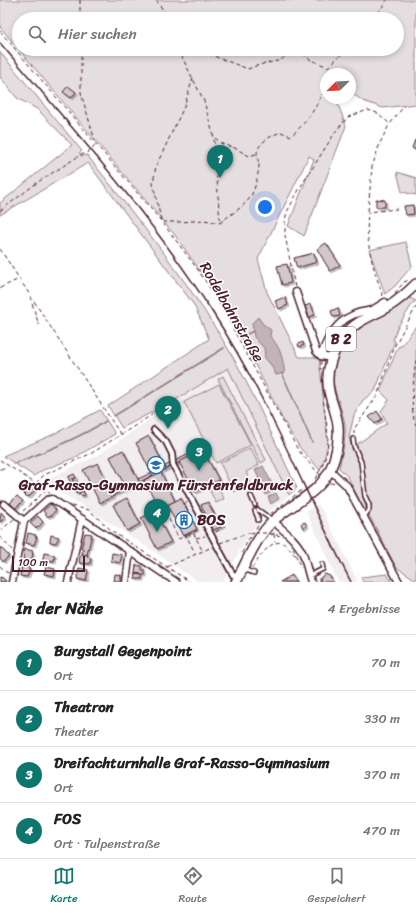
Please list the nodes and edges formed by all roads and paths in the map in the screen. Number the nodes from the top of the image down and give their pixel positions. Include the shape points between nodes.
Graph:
1 (80, 0) edge
2 (156, 0) edge
3 (387, 0) edge
4 (80, 12) edge
5 (165, 12) edge
6 (379, 12) edge
7 (0, 31) edge
8 (12, 45) edge
9 (21, 56) edge
10 (80, 56) edge
11 (182, 56) edge
12 (214, 56) edge
13 (285, 56) edge
14 (305, 56) edge
15 (340, 56) edge
16 (328, 67) joint
17 (193, 78) junction
18 (320, 99) edge
19 (404, 106) dead end
20 (390, 124) junction
21 (214, 138) junction
22 (96, 144) junction
23 (257, 153) junction
24 (397, 209) dead end
25 (0, 211) edge
26 (368, 212) junction
27 (162, 222) junction
28 (220, 223) junction
29 (0, 249) edge
30 (19, 279) junction
31 (414, 282) edge
32 (0, 288) edge
33 (296, 292) joint
34 (30, 295) junction
35 (385, 302) junction
36 (416, 306) edge
37 (39, 325) dead end
38 (321, 356) junction
39 (331, 358) junction
40 (416, 360) edge
41 (321, 370) dead end
42 (323, 398) dead end
43 (169, 404) dead end
44 (416, 425) edge
45 (154, 430) dead end
46 (122, 435) junction
47 (354, 439) joint
48 (0, 460) edge
49 (325, 477) junction
50 (314, 480) dead end
51 (36, 482) junction
52 (342, 487) dead end
53 (303, 489) dead end
54 (46, 490) junction
55 (52, 494) dead end
56 (251, 496) dead end
57 (4, 504) dead end
58 (255, 505) dead end
59 (71, 507) junction
60 (164, 511) dead end
61 (170, 511) dead end
62 (166, 513) junction
63 (18, 516) junction
64 (364, 517) junction
65 (270, 518) junction
66 (82, 519) junction
67 (258, 520) dead end
68 (24, 521) junction
69 (227, 525) dead end
70 (281, 528) junction
71 (197, 529) dead end
72 (0, 531) edge
73 (193, 532) junction
74 (274, 533) junction
75 (210, 534) junction
76 (188, 535) dead end
77 (269, 536) dead end
78 (0, 537) edge
79 (196, 538) junction
80 (286, 539) dead end
81 (226, 541) dead end
82 (276, 542) junction
83 (216, 546) junction
84 (292, 546) dead end
85 (130, 551) junction
86 (202, 551) junction
87 (195, 554) junction
88 (17, 556) junction
89 (322, 564) dead end
90 (0, 566) edge
91 (167, 567) junction
92 (248, 568) junction
93 (324, 571) junction
94 (254, 573) dead end
95 (14, 574) junction
96 (234, 578) edge
97 (310, 579) edge
98 (12, 582) edge
99 (68, 582) edge
100 (126, 582) edge
101 (176, 582) edge
102 (190, 582) edge
103 (319, 582) edge
104 (399, 582) edge

1 - 4 path
2 - 5 path
3 - 6 path
7 - 8 path, Rodelbahnstraße
9 - 22 path, Rodelbahnstraße
10 - 22 path via 81,93
11 - 17 path
12 - 13 path via 248,69 278,61
14 - 16 path
15 - 16 path
17 - 21 path via 204,101
17 - 27 path via 184,107 156,166 153,183
18 - 23 path via 302,127 291,136 281,132 272,136 263,143
19 - 20 path
20 - 26 path via 372,167
20 - 33 path via 377,113 368,110 348,117 336,131 301,186 285,220 285,235
21 - 23 path via 249,156
21 - 28 path
22 - 25 path via 88,152 38,182
22 - 27 path, Rodelbahnstraße
23 - 28 path via 259,166 252,194 246,203
24 - 26 path
26 - 35 path via 366,226 370,258
27 - 28 path via 204,220
27 - 49 path, Rodelbahnstraße via 216,297 298,450
29 - 30 path
30 - 32 path
30 - 34 path
31 - 35 path via 406,280
31 - 39 main road, B 2 via 399,300 360,320 351,328
33 - 38 street via 316,351
34 - 37 path
34 - 46 path
35 - 38 street via 352,315 338,324 329,336
36 - 47 path via 396,343 377,396 354,429
38 - 39 street
38 - 41 path
39 - 49 main road, B 2 via 328,379 338,426 338,448
40 - 44 path via 413,398 413,421
42 - 49 path via 328,440
43 - 46 path
45 - 75 street via 166,442 172,454 173,466
46 - 51 path via 92,454 44,475
47 - 64 lane via 369,505
48 - 51 path
49 - 50 path
49 - 52 path via 331,483
49 - 64 street via 347,486
49 - 65 main road, B 2 via 304,497
51 - 54 path
53 - 65 path via 283,503
54 - 55 path
54 - 63 path
56 - 58 lane
57 - 63 street
59 - 66 street
59 - 68 street via 52,499 46,500
59 - 91 path via 89,510 113,532
60 - 62 path
61 - 62 path
62 - 87 path via 179,539 186,536
63 - 68 street
63 - 72 path
64 - 104 street
65 - 67 lane via 256,511
65 - 70 street
65 - 92 main road, B 2
66 - 85 street
66 - 99 street
68 - 88 street
69 - 75 path
70 - 74 path
70 - 97 street via 295,541 303,555
71 - 73 path
73 - 76 path
73 - 79 path
74 - 77 path
74 - 82 path
75 - 79 path
75 - 83 street
78 - 88 path
79 - 86 path
80 - 81 path, bridge via 266,533 248,533
82 - 84 path via 281,542 296,555
82 - 92 path
83 - 86 path
83 - 96 street
85 - 100 street
85 - 101 street
86 - 87 path
87 - 91 path
88 - 95 street
89 - 93 lane
90 - 95 path via 6,572
91 - 102 path
92 - 94 lane
92 - 96 main road, B 2
93 - 97 lane
93 - 103 path via 319,576
95 - 98 street

